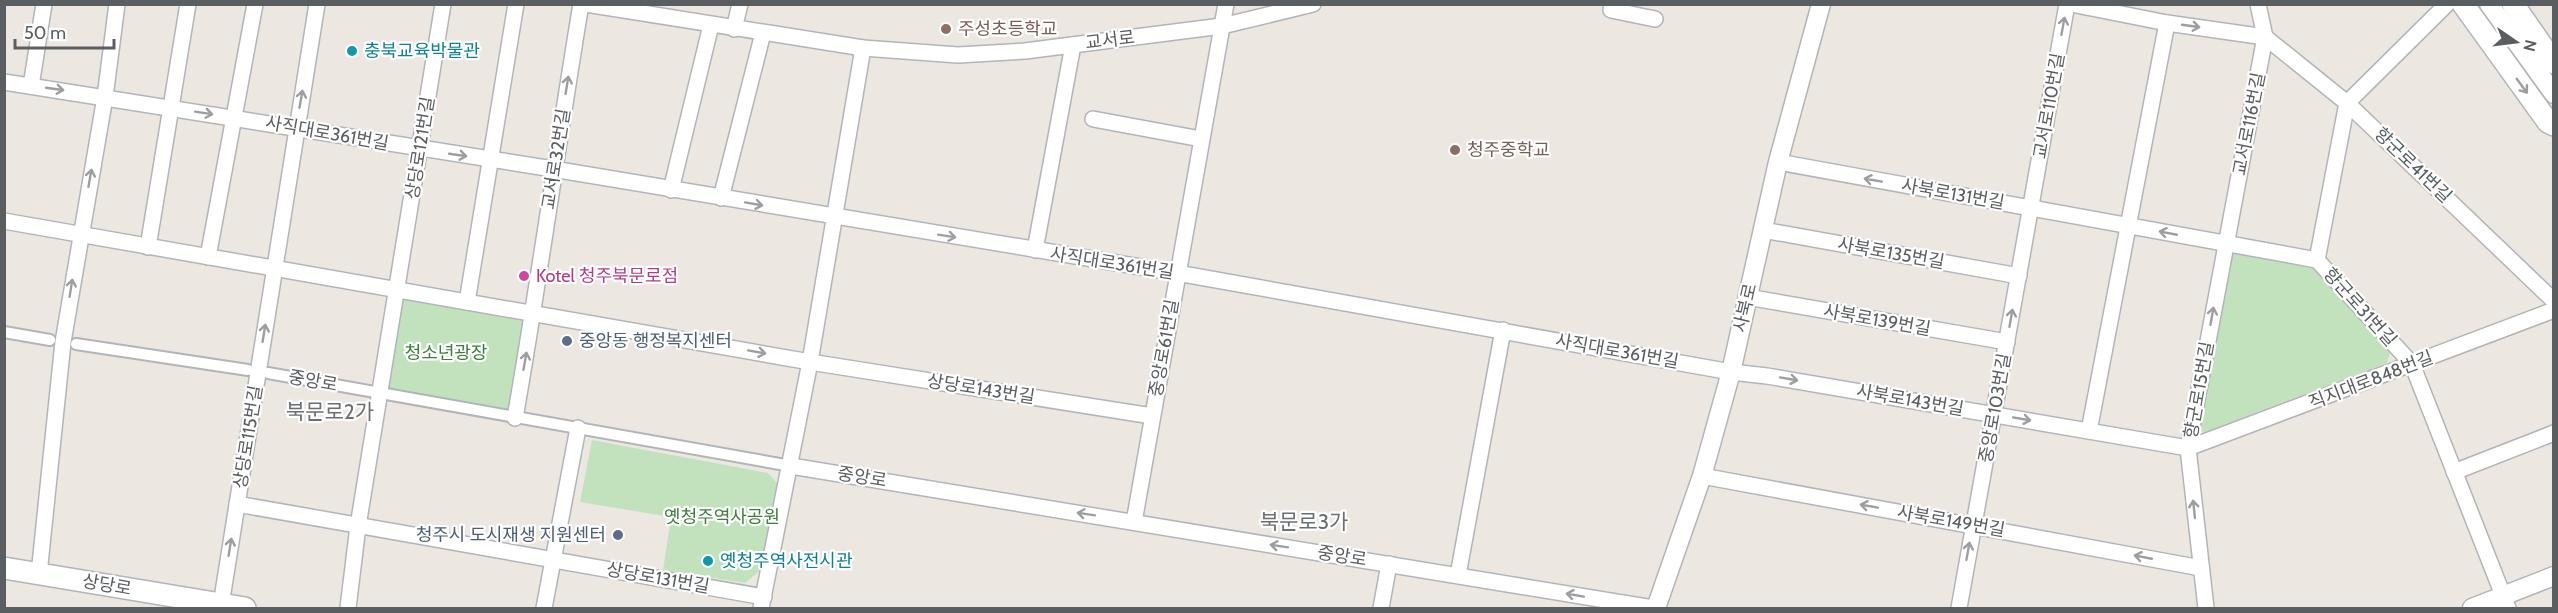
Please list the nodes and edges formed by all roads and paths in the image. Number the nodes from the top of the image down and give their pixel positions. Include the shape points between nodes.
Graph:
1 (44, 4) edge
2 (117, 4) edge
3 (189, 4) edge
4 (255, 4) edge
5 (317, 4) edge
6 (443, 4) edge
7 (516, 4) edge
8 (580, 4) edge
9 (586, 4) edge
10 (740, 4) edge
11 (1226, 4) edge
12 (1313, 4) edge
13 (1612, 4) edge
14 (1821, 4) edge
15 (2069, 4) edge
16 (2258, 4) edge
17 (2447, 4) edge
18 (2463, 4) edge
19 (2499, 7) edge
20 (1655, 19) dead end
21 (2167, 23) junction
22 (711, 26) junction
23 (1222, 26) junction
24 (734, 29) junction
25 (763, 33) junction
26 (2265, 37) junction
27 (1073, 45) junction
28 (863, 48) junction
29 (2553, 63) edge
30 (4, 82) edge
31 (31, 86) junction
32 (2553, 94) edge
33 (105, 96) junction
34 (2347, 103) junction
35 (171, 107) junction
36 (235, 118) junction
37 (1093, 119) dead end
38 (2553, 125) edge
39 (297, 128) junction
40 (1201, 139) junction
41 (420, 150) junction
42 (490, 160) junction
43 (1778, 162) junction
44 (553, 169) junction
45 (671, 190) junction
46 (721, 198) junction
47 (2030, 208) junction
48 (834, 218) junction
49 (4, 221) edge
50 (2127, 225) junction
51 (1763, 230) junction
52 (80, 235) junction
53 (2226, 244) junction
54 (148, 247) junction
55 (1035, 250) junction
56 (208, 258) junction
57 (2317, 260) junction
58 (274, 268) junction
59 (1177, 273) junction
60 (2019, 276) junction
61 (397, 291) junction
62 (1748, 297) junction
63 (2553, 301) edge
64 (467, 302) junction
65 (2553, 310) edge
66 (534, 313) junction
67 (1503, 330) junction
68 (4, 333) edge
69 (63, 342) junction
70 (2007, 342) junction
71 (810, 362) junction
72 (2412, 364) junction
73 (248, 370) dead end
74 (1731, 372) junction
75 (268, 373) dead end
76 (379, 393) junction
77 (1995, 414) junction
78 (1152, 416) junction
79 (514, 418) junction
80 (578, 428) junction
81 (2089, 431) junction
82 (2553, 433) edge
83 (2188, 448) junction
84 (791, 466) junction
85 (2454, 472) junction
86 (1702, 476) junction
87 (237, 504) junction
88 (1134, 522) junction
89 (1973, 524) junction
90 (358, 526) junction
91 (553, 560) junction
92 (1389, 564) junction
93 (4, 568) edge
94 (2201, 568) junction
95 (39, 574) junction
96 (1458, 575) junction
97 (2553, 576) edge
98 (2506, 602) edge
99 (762, 603) edge
100 (221, 604) junction
101 (245, 609) edge
102 (348, 609) edge
103 (544, 609) edge
104 (1381, 609) edge
105 (1655, 609) edge
106 (1959, 609) edge
107 (2206, 609) edge
108 (2472, 609) edge

1 - 31 street
2 - 33 street
3 - 35 street
4 - 36 street
39 -> 5 street, 상당로115번길
6 - 41 street, 상당로121번길
7 - 42 street
44 -> 8 street, 교서로32번길
9 - 22 street, 교서로
10 - 24 street
11 - 23 street, 중앙로61번길
12 - 23 street, 교서로
13 - 20 street via 1611,10
14 - 43 street, 사북로
15 - 21 street
47 -> 15 street, 교서로110번길
16 - 26 street, 교서로116번길
17 - 34 street
18 -> 38 main road
19 - 29 main road
19 - 32 street
21 -> 26 street
21 - 50 street
22 - 24 street, 교서로
22 - 45 street
23 - 27 street, 교서로
23 - 40 street, 중앙로61번길
24 - 25 street, 교서로
25 - 28 street, 교서로
25 - 46 street
26 - 34 street, 향군로41번길
26 - 53 street, 교서로116번길
27 - 28 street, 교서로 via 958,55
27 - 55 street
28 - 48 street
30 - 31 street, 사직대로361번길
31 -> 33 street, 사직대로361번길
33 - 35 street, 사직대로361번길
52 -> 33 street
34 - 57 street
34 - 63 street, 향군로41번길
35 -> 36 street, 사직대로361번길
35 - 54 street
36 - 39 street, 사직대로361번길
36 - 56 street
37 - 40 street
39 - 41 street, 사직대로361번길
39 - 58 street, 상당로115번길
40 - 59 street, 중앙로61번길
41 -> 42 street, 사직대로361번길
41 - 61 street, 상당로121번길
42 - 44 street, 사직대로361번길
42 - 64 street
47 -> 43 street, 사북로131번길
43 - 51 street, 사북로
44 - 45 street, 사직대로361번길
44 - 66 street, 교서로32번길
45 - 46 street, 사직대로361번길
46 -> 48 street, 사직대로361번길
47 - 50 street, 사북로131번길
47 - 60 street, 중앙로103번길
48 -> 55 street, 사직대로361번길
48 - 71 street
49 - 52 street
53 -> 50 street, 사북로131번길
50 - 81 street
51 - 60 street, 사북로135번길
51 - 62 street, 사북로
52 - 54 street
69 -> 52 street
53 - 57 street, 향군로31번길
83 -> 53 street, 향군로15번길
54 - 56 street
55 - 59 street, 사직대로361번길
56 - 58 street
57 - 72 street, 향군로31번길
58 - 61 street
87 -> 58 street, 상당로115번길
59 - 67 street, 사직대로361번길
59 - 78 street, 중앙로61번길
70 -> 60 street, 중앙로103번길
61 - 64 street
61 - 76 street, 상당로121번길
62 - 70 street, 사북로139번길
62 - 74 street, 사북로
64 - 66 street
65 - 72 street, 직지대로848번길
66 -> 71 street, 상당로143번길
79 -> 66 street, 교서로32번길
67 - 74 street, 사직대로361번길
67 - 96 street
68 - 69 street
69 - 73 street
69 - 95 street
70 - 77 street, 중앙로103번길
71 - 78 street, 상당로143번길
71 - 84 street
72 - 83 street, 직지대로848번길
72 - 85 street, 향군로31번길
74 -> 77 street, 사북로143번길
74 - 86 street, 사북로
75 - 76 street, 중앙로
76 - 79 street, 중앙로
76 - 90 street, 상당로121번길
77 -> 81 street, 사북로143번길
77 - 89 street, 중앙로103번길
78 - 88 street, 중앙로61번길
79 - 80 street, 중앙로
80 - 84 street, 중앙로
80 - 91 street
81 - 83 street, 사북로143번길
82 - 85 street
94 -> 83 street, 향군로15번길
88 -> 84 street, 중앙로
84 - 99 street
85 - 98 street, 향군로31번길
89 -> 86 street, 사북로149번길
86 - 105 street, 사북로
87 - 90 street
100 -> 87 street, 상당로115번길
92 -> 88 street, 중앙로
94 -> 89 street, 사북로149번길
106 -> 89 street, 중앙로103번길
90 - 91 street, 상당로131번길
90 - 102 street, 상당로121번길
91 - 99 street, 상당로131번길
91 - 103 street
92 - 96 street, 중앙로
92 - 104 street
93 - 95 main road, 상당로
94 - 107 street, 향군로15번길
95 - 100 main road, 상당로
105 -> 96 street, 중앙로
97 - 98 street
98 - 108 street
100 - 101 main road, 상당로

